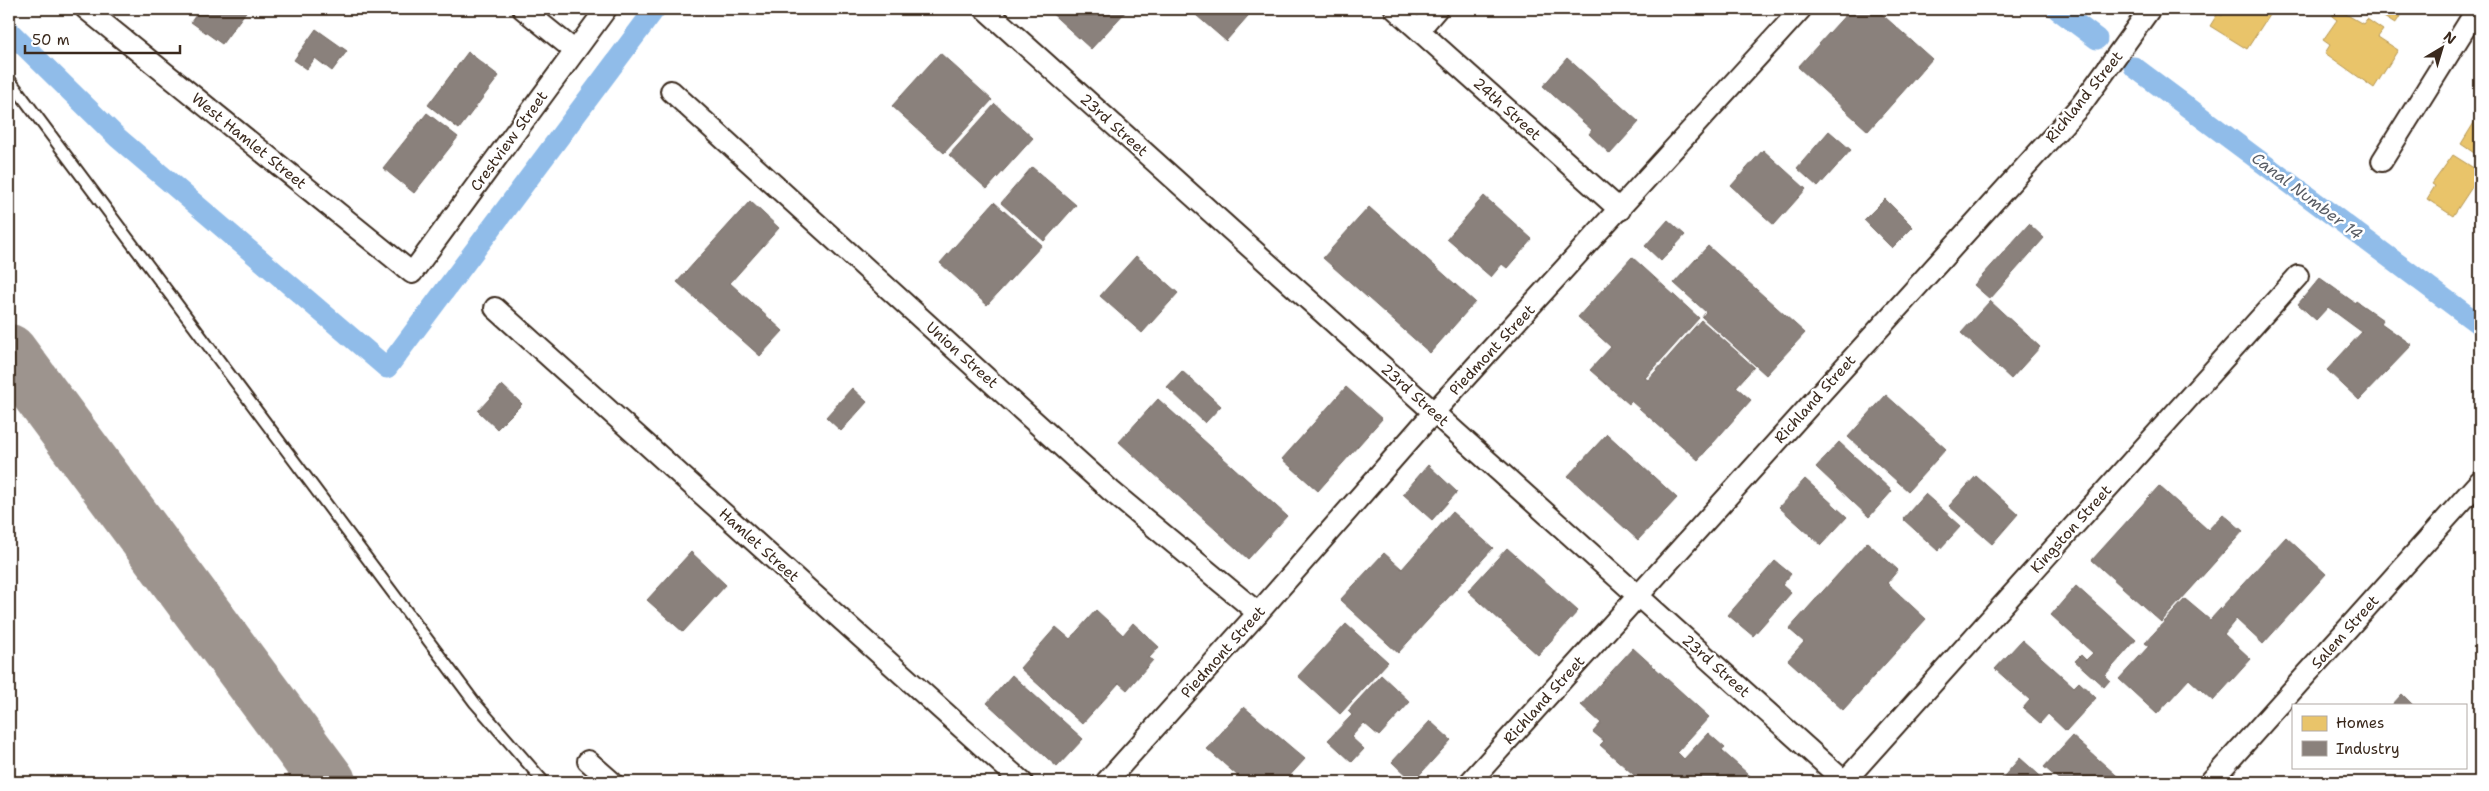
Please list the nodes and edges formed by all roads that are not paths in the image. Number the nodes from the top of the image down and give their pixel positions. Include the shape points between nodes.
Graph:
1 (86, 9) edge
2 (606, 9) edge
3 (985, 9) edge
4 (1395, 9) edge
5 (1437, 9) edge
6 (1801, 9) edge
7 (2150, 9) edge
8 (2477, 9) edge
9 (528, 10) edge
10 (1419, 30) junction
11 (575, 51) junction
12 (9, 79) edge
13 (671, 92) dead end
14 (2382, 161) dead end
15 (1620, 210) junction
16 (412, 273) joint
17 (2298, 276) dead end
18 (495, 308) dead end
19 (1434, 412) junction
20 (2480, 481) edge
21 (1638, 595) junction
22 (1258, 613) junction
23 (588, 760) dead end
24 (544, 782) edge
25 (612, 782) edge
26 (1022, 782) edge
27 (1106, 782) edge
28 (1470, 782) edge
29 (1845, 782) edge
30 (2210, 782) edge

1 - 16 street, West Hamlet Street
2 - 11 street, Crestview Street
3 - 19 street, 23rd Street
4 - 10 street, 24th Street
5 - 10 street
6 - 15 street, Piedmont Street
7 - 21 street, Richland Street via 2081,105
8 - 14 street
9 - 11 street
10 - 15 street, 24th Street
11 - 16 street, Crestview Street
12 - 24 lane via 475,703
13 - 22 street, Union Street via 1111,490
15 - 19 street, Piedmont Street
17 - 29 street, Kingston Street
18 - 26 street, Hamlet Street
19 - 21 street, 23rd Street
19 - 22 street, Piedmont Street
20 - 30 street, Salem Street
21 - 28 street, Richland Street
21 - 29 street, 23rd Street
22 - 27 street, Piedmont Street
23 - 25 street

